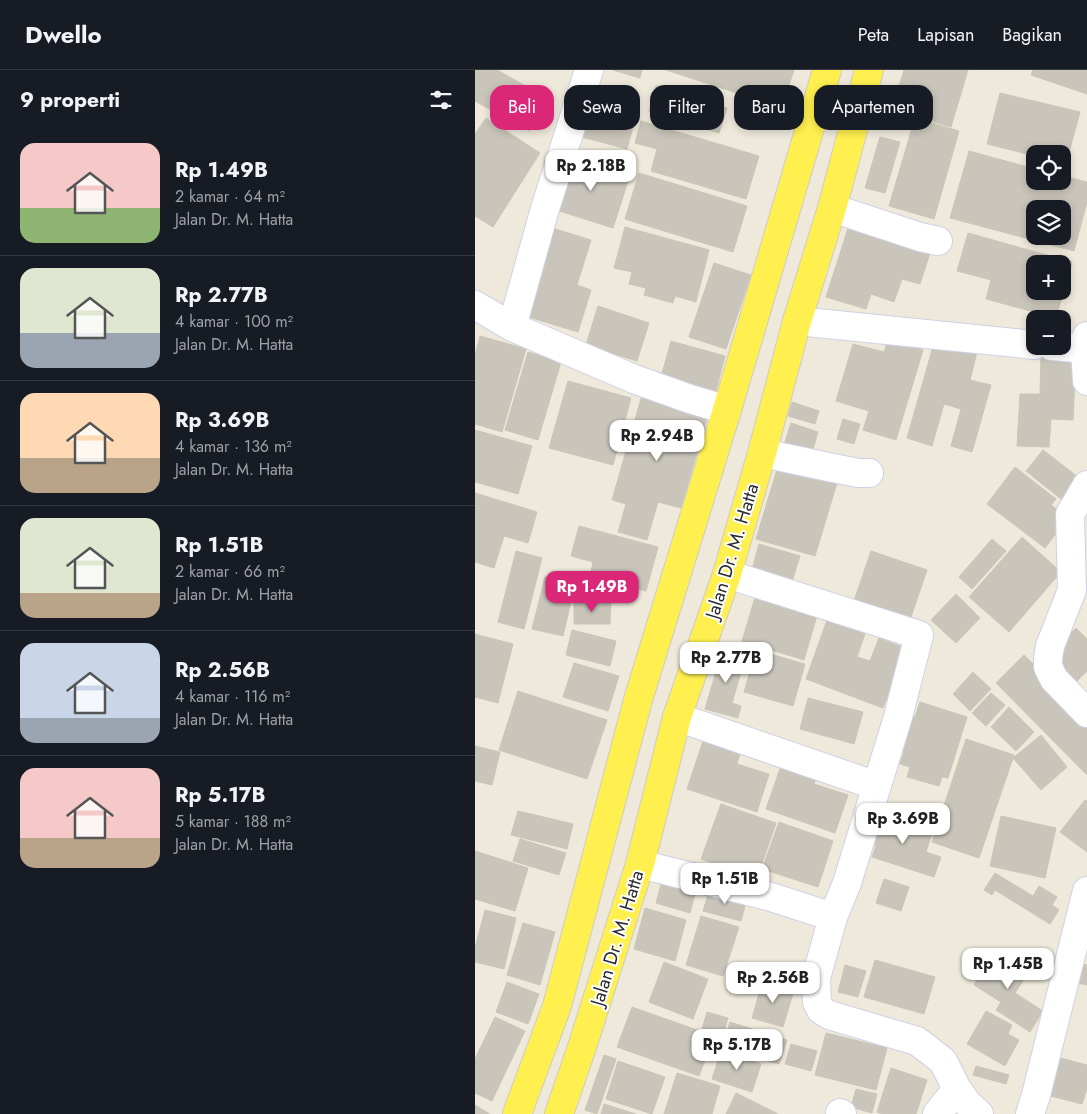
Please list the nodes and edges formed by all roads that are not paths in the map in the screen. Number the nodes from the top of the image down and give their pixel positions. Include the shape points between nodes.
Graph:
1 (589, 70) edge
2 (827, 70) edge
3 (869, 70) edge
4 (832, 208) junction
5 (938, 241) dead end
6 (475, 306) edge
7 (797, 321) junction
8 (512, 327) junction
9 (1026, 344) edge
10 (1071, 345) edge
11 (1086, 345) edge
12 (1087, 381) edge
13 (727, 410) junction
14 (762, 453) junction
15 (869, 473) dead end
16 (1087, 485) edge
17 (727, 574) junction
18 (1087, 713) edge
19 (677, 717) junction
20 (877, 786) junction
21 (640, 864) junction
22 (1087, 891) edge
23 (833, 917) junction
24 (957, 1089) junction
25 (517, 1114) edge
26 (559, 1114) edge
27 (937, 1114) edge
28 (979, 1114) edge
29 (1030, 1114) edge

1 - 8 street
2 - 13 main road, Jalan Dr. M. Hatta
3 - 4 main road, Jalan Dr. M. Hatta
4 - 5 street
4 - 7 main road, Jalan Dr. M. Hatta
6 - 8 street
7 - 9 street
7 - 14 main road, Jalan Dr. M. Hatta
8 - 13 street via 634,379
10 - 11 street
11 - 12 street
13 - 25 main road, Jalan Dr. M. Hatta via 638,700 557,1006
14 - 15 street
14 - 17 main road, Jalan Dr. M. Hatta
16 - 18 street via 1070,514 1072,590 1048,658 1054,679
17 - 19 main road, Jalan Dr. M. Hatta
17 - 20 street via 919,635 899,717
19 - 20 street
19 - 21 main road, Jalan Dr. M. Hatta
20 - 23 street
21 - 23 street via 768,896
21 - 26 main road, Jalan Dr. M. Hatta
22 - 29 street
23 - 24 street via 816,978 817,1002 821,1010 917,1041 943,1060
24 - 27 street
24 - 28 street

